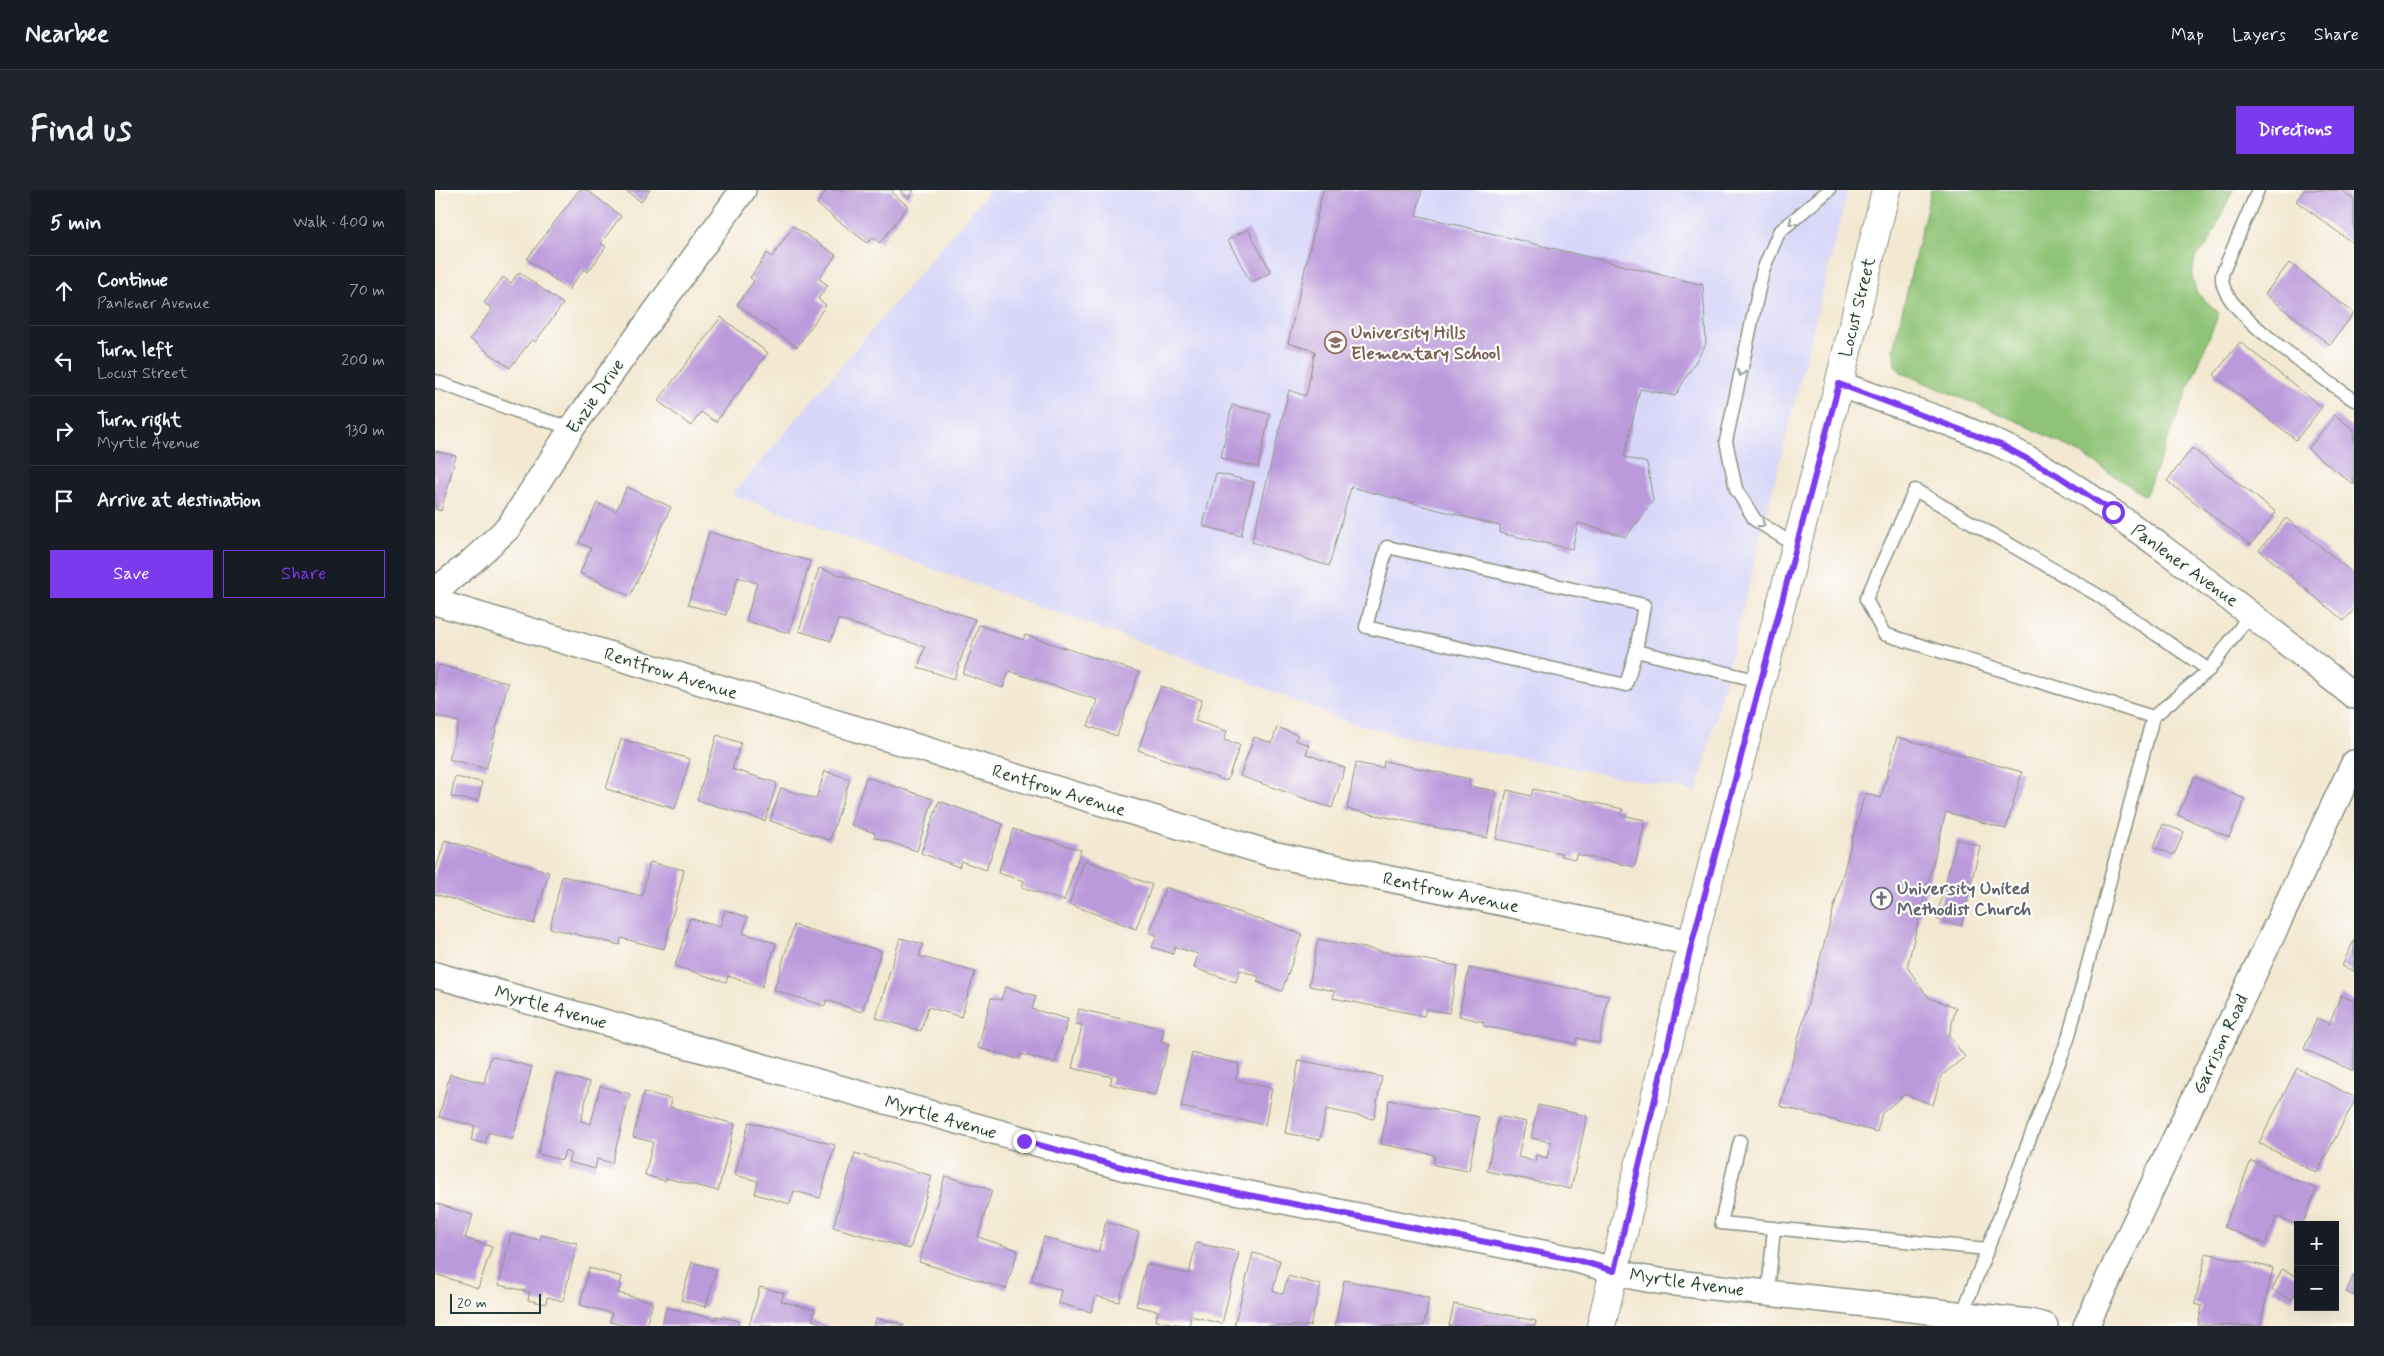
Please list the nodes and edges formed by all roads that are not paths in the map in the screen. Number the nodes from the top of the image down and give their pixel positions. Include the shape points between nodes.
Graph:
1 (743, 190) edge
2 (1829, 190) edge
3 (1886, 190) edge
4 (2258, 190) edge
5 (435, 381) edge
6 (1839, 384) junction
7 (2354, 400) edge
8 (572, 428) junction
9 (1796, 546) junction
10 (435, 591) edge
11 (435, 602) edge
12 (2251, 613) junction
13 (1636, 651) junction
14 (2209, 670) junction
15 (1760, 682) junction
16 (2354, 696) edge
17 (2153, 717) junction
18 (2354, 763) edge
19 (1692, 943) junction
20 (435, 975) edge
21 (1740, 1141) dead end
22 (1774, 1228) junction
23 (1987, 1249) junction
24 (1614, 1271) junction
25 (1768, 1293) junction
26 (1962, 1314) junction
27 (1601, 1326) edge
28 (2045, 1326) edge
29 (2086, 1326) edge

1 - 8 street, Enzie Drive
2 -> 9 lane via 1779,232 1763,270 1727,441 1736,489 1755,520
3 - 6 street, Locust Street
4 - 7 lane via 2221,274 2223,286 2240,313
5 - 8 lane
6 - 9 street, Locust Street
6 - 12 street, Panlener Avenue via 1974,434 2029,460 2113,512
8 - 10 street, Enzie Drive via 509,527
9 - 15 street, Locust Street
11 - 19 street, Rentfrow Avenue via 1272,854
12 - 14 lane
12 - 16 street, Panlener Avenue
13 - 13 lane via 1644,605 1387,547 1366,628 1626,684
13 - 15 lane
14 - 17 lane
14 - 17 lane via 2096,594 1915,490 1866,599 1884,634
15 - 19 street, Locust Street
17 - 23 lane via 2068,1039
18 - 29 street, Garrison Road
19 - 24 street, Locust Street
20 - 24 street, Myrtle Avenue via 1140,1172 1577,1260
21 - 22 lane via 1721,1223
22 - 23 lane
22 - 25 lane
23 - 26 lane
24 - 25 street, Myrtle Avenue via 1658,1281
24 - 27 street, Locust Street
25 - 26 street, Myrtle Avenue
26 - 28 street, Myrtle Avenue

